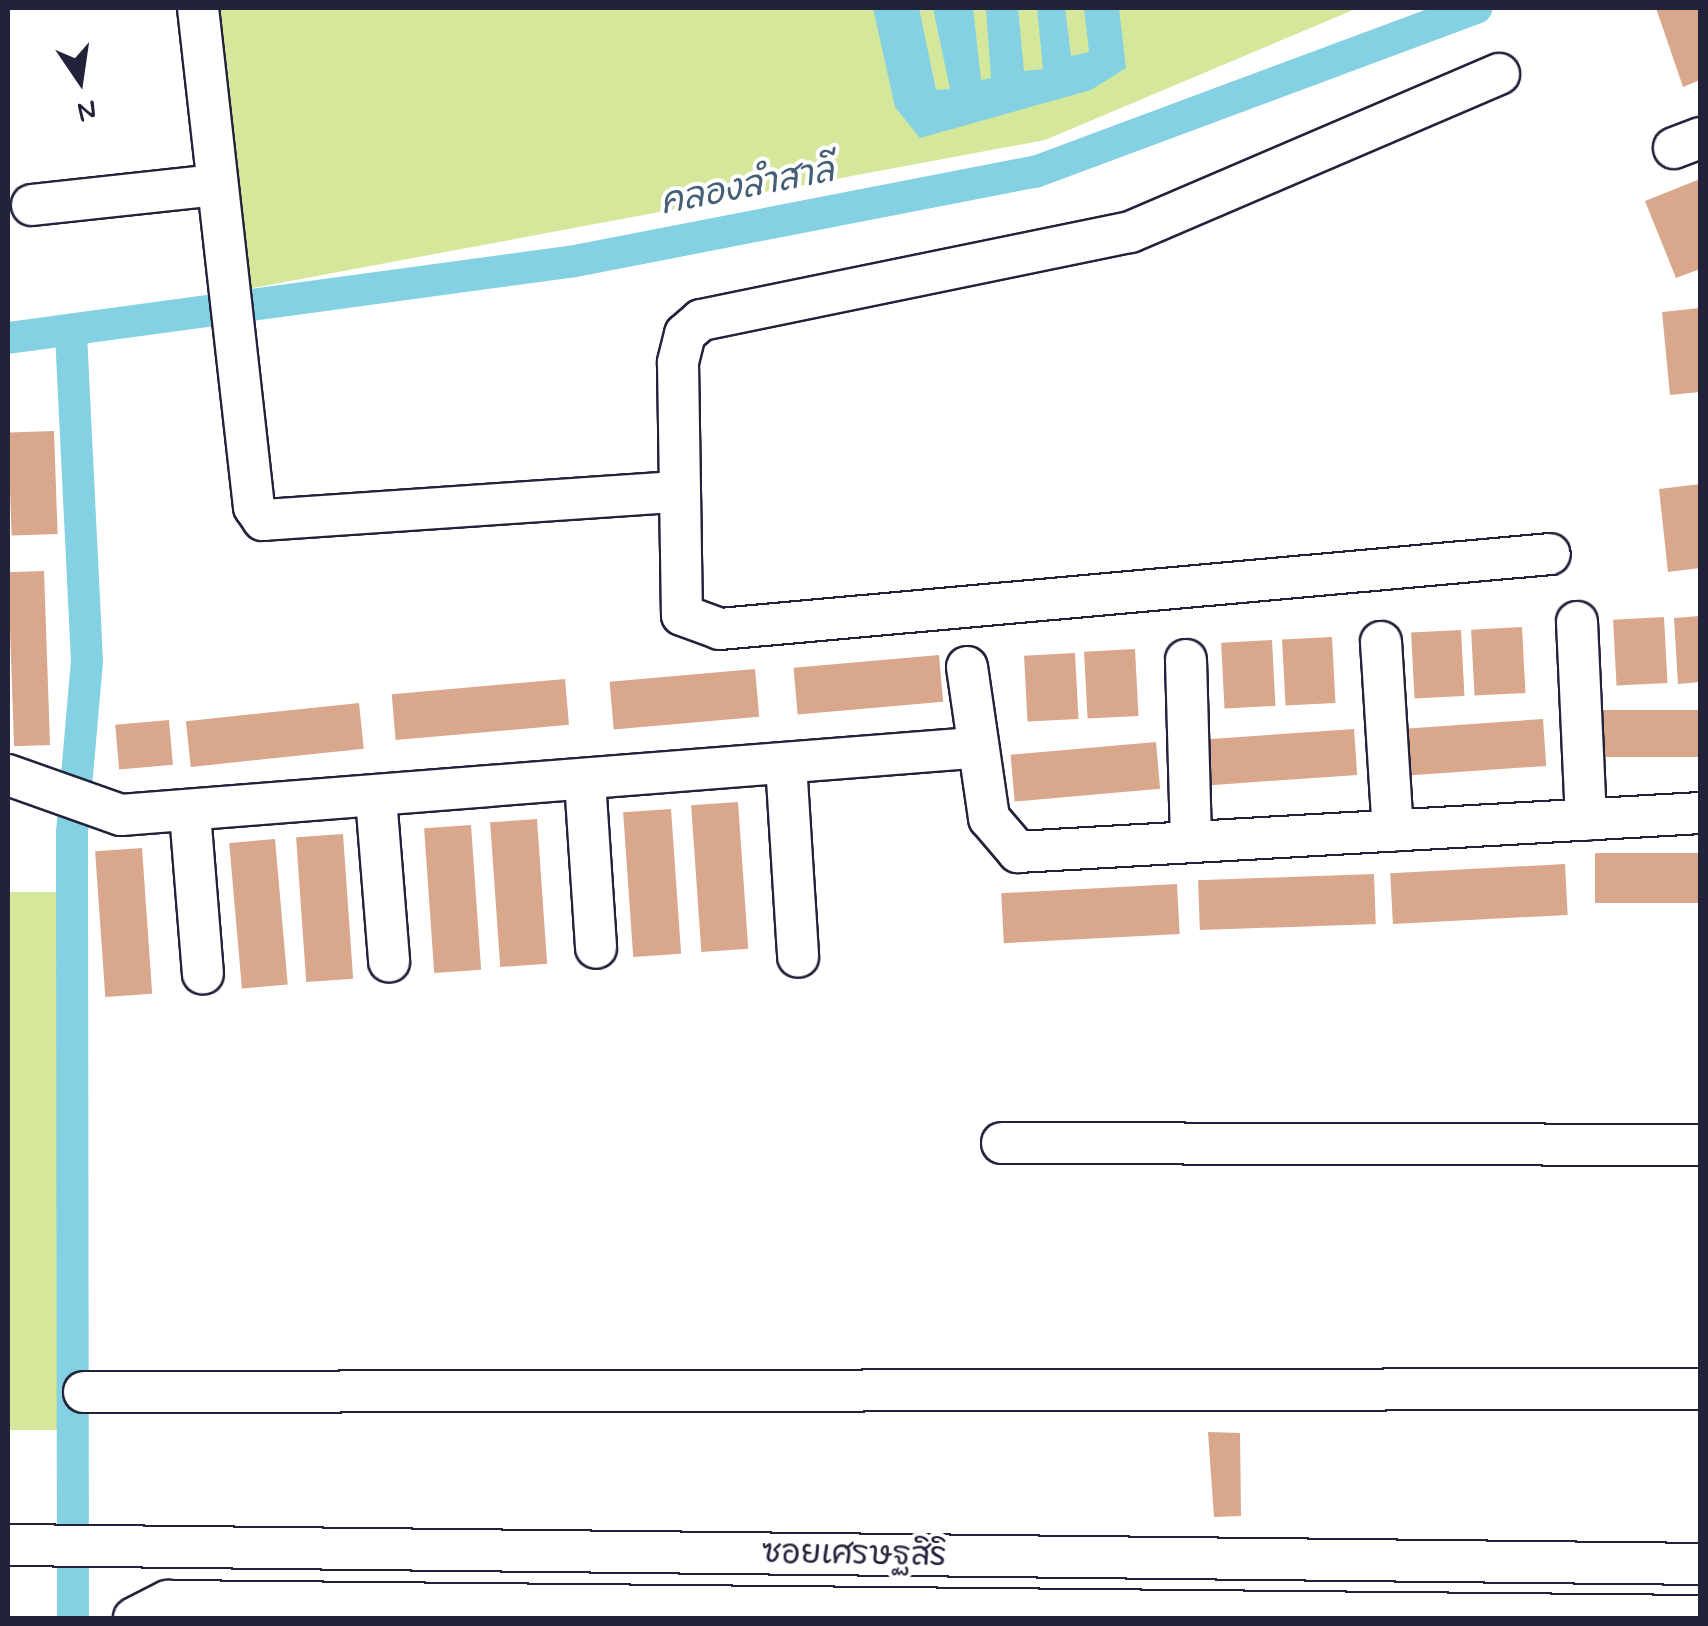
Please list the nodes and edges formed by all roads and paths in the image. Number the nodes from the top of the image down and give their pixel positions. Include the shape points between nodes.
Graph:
1 (198, 8) edge
2 (1499, 74) dead end
3 (217, 185) junction
4 (32, 205) dead end
5 (674, 492) junction
6 (1550, 554) dead end
7 (1577, 622) dead end
8 (1381, 642) dead end
9 (1186, 660) dead end
10 (967, 667) dead end
11 (973, 748) junction
12 (786, 764) junction
13 (8, 775) edge
14 (584, 780) junction
15 (376, 798) junction
16 (190, 812) junction
17 (1700, 814) edge
18 (1586, 820) junction
19 (1393, 831) junction
20 (1191, 842) junction
21 (596, 948) dead end
22 (798, 957) dead end
23 (389, 961) dead end
24 (203, 973) dead end
25 (1002, 1143) dead end
26 (1700, 1144) edge
27 (1700, 1389) edge
28 (84, 1392) dead end
29 (20, 1545) edge
30 (1700, 1564) edge
31 (1063, 1614) edge
32 (1258, 1615) edge
33 (1700, 1616) edge
34 (134, 1618) edge

1 - 3 street
2 - 5 street via 1130,232 701,320 686,334 678,363
3 - 4 street
3 - 5 street via 254,506 273,524
5 - 6 street via 682,616 720,629
7 - 18 street
8 - 19 street
9 - 20 street
10 - 11 street
11 - 12 street
11 - 20 street via 988,818 1018,852
12 - 14 street
12 - 22 street
13 - 16 street via 121,815
14 - 15 street
14 - 21 street
15 - 16 street
15 - 23 street
16 - 24 street
17 - 18 street
18 - 19 street
19 - 20 street
25 - 26 street
27 - 28 street
29 - 30 street, ซอยเศรษฐสิริ
31 - 32 street
31 - 34 street via 168,1601
32 - 33 street

